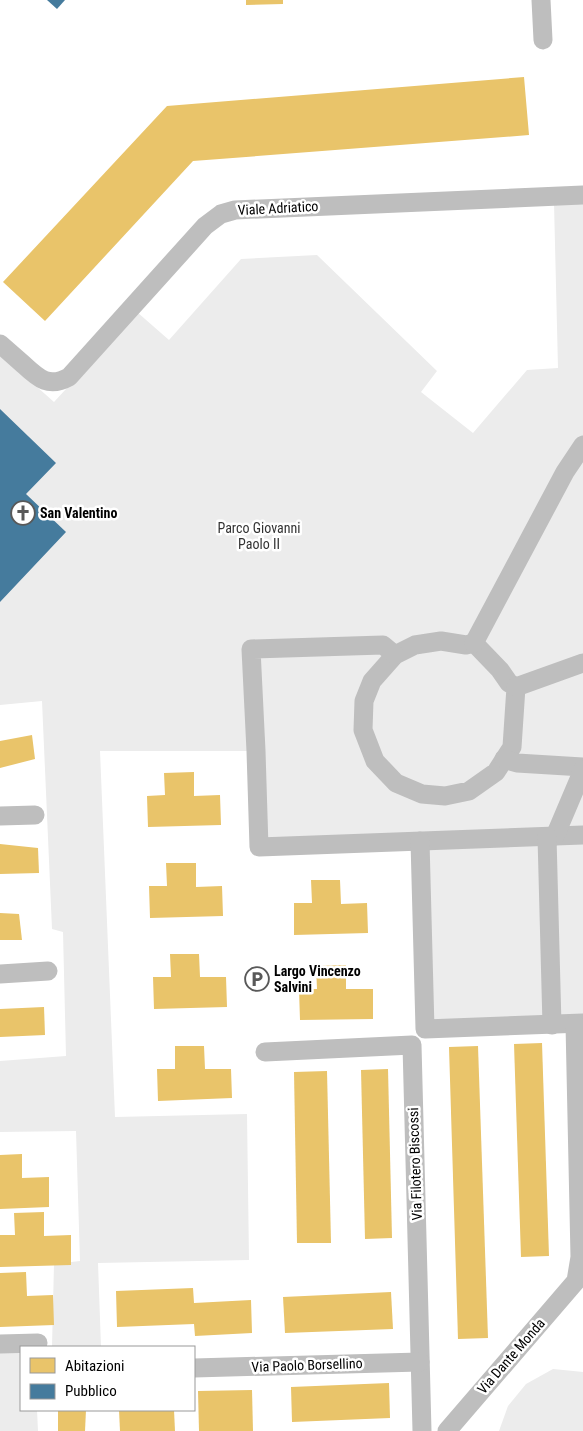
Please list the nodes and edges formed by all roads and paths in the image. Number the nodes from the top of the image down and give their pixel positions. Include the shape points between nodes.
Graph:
1 (541, 0) edge
2 (543, 40) dead end
3 (583, 195) edge
4 (0, 344) edge
5 (583, 445) edge
6 (474, 643) junction
7 (395, 655) junction
8 (583, 663) edge
9 (516, 687) junction
10 (504, 760) junction
11 (583, 768) edge
12 (35, 815) dead end
13 (0, 816) edge
14 (583, 835) edge
15 (551, 837) junction
16 (420, 842) junction
17 (48, 972) dead end
18 (0, 974) edge
19 (552, 1024) junction
20 (579, 1024) edge
21 (264, 1052) dead end
22 (38, 1343) dead end
23 (0, 1344) edge
24 (420, 1362) junction
25 (195, 1368) edge
26 (422, 1431) edge
27 (447, 1431) edge

1 - 2 street
3 - 4 street, Viale Adriatico via 235,210 221,214 205,226 65,379 54,382 39,379
5 - 6 street via 565,472
6 - 7 street via 440,641 415,645
6 - 9 street
7 - 10 street via 372,681 364,701 363,730 375,761 396,783 422,794 445,796 468,791 496,772
7 - 16 street via 384,645 251,649 259,847
8 - 9 street
9 - 10 street via 512,747
10 - 11 street
11 - 15 street
12 - 13 street
14 - 15 street
15 - 16 street
15 - 19 street
16 - 19 street via 425,1029
17 - 18 street
19 - 20 street
20 - 27 street, Via Dante Monda via 580,1257 576,1280
21 - 24 street, Via Filotero Biscossi via 412,1045
22 - 23 street
24 - 25 street, Via Paolo Borsellino
24 - 26 street, Via Filotero Biscossi

